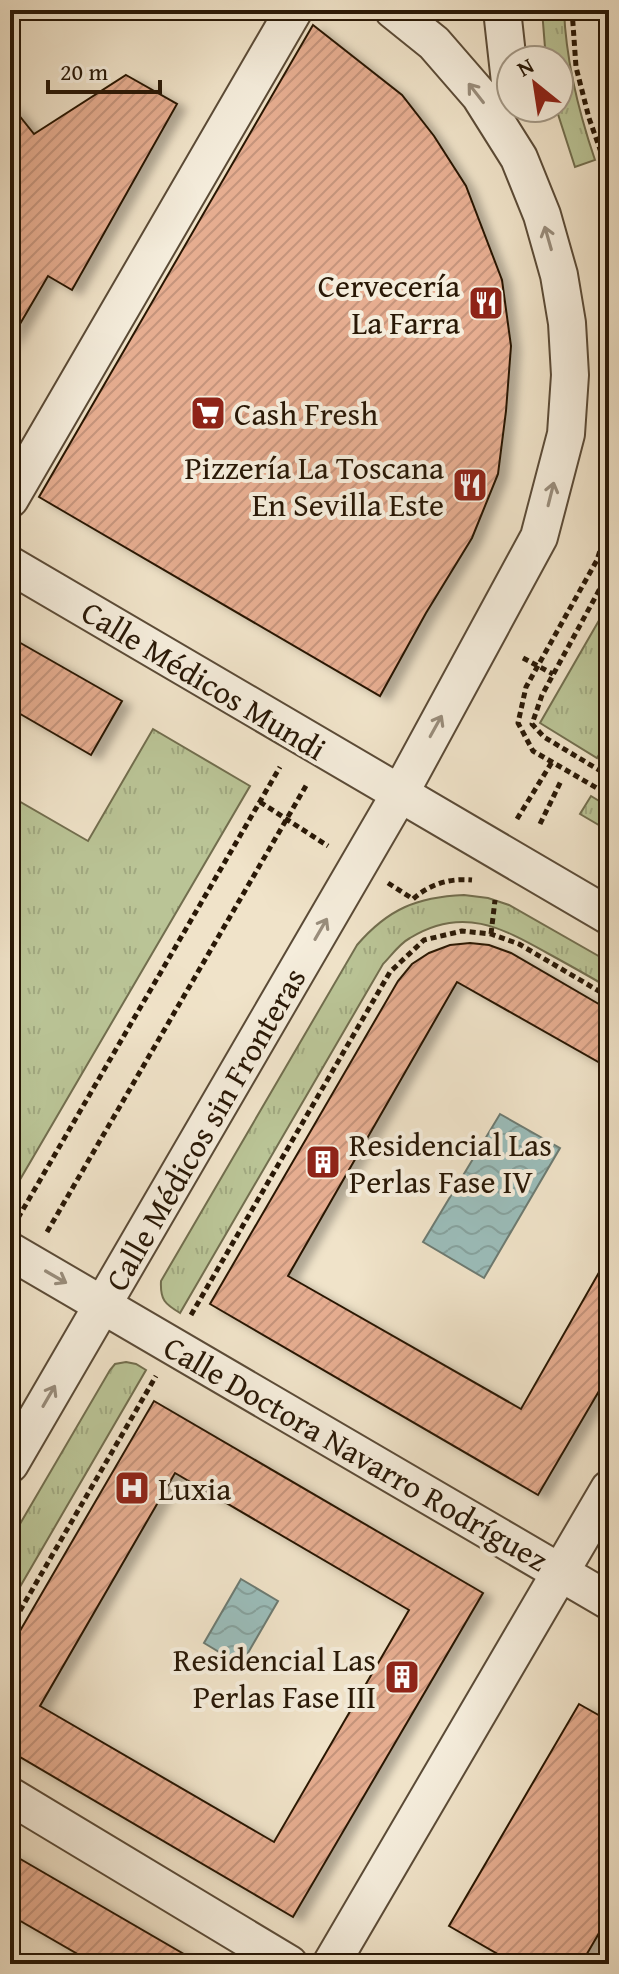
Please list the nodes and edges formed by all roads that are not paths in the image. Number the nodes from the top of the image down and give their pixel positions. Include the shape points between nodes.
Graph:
1 (294, 10) edge
2 (393, 10) edge
3 (502, 10) edge
4 (506, 44) edge
5 (515, 124) edge
6 (519, 158) junction
7 (10, 499) edge
8 (10, 565) edge
9 (399, 795) junction
10 (609, 916) edge
11 (18, 1247) edge
12 (103, 1304) junction
13 (10, 1464) edge
14 (609, 1489) edge
15 (561, 1572) junction
16 (609, 1601) edge
17 (10, 1796) edge
18 (289, 1964) edge
19 (331, 1964) edge

1 - 7 street
6 -> 2 street via 480,96 434,43
3 - 4 street
5 - 6 street
9 -> 6 street, Calle Médicos sin Fronteras via 539,537 566,434 570,375 559,275
8 - 9 street, Calle Médicos Mundi
9 - 10 street, Calle Médicos Mundi
12 -> 9 street, Calle Médicos sin Fronteras
11 -> 12 street, Calle Doctora Navarro Rodríguez
13 -> 12 street, Calle Médicos sin Fronteras
12 - 15 street, Calle Doctora Navarro Rodríguez
14 - 15 street
15 - 16 street, Calle Doctora Navarro Rodríguez
15 - 19 street
17 - 18 street

